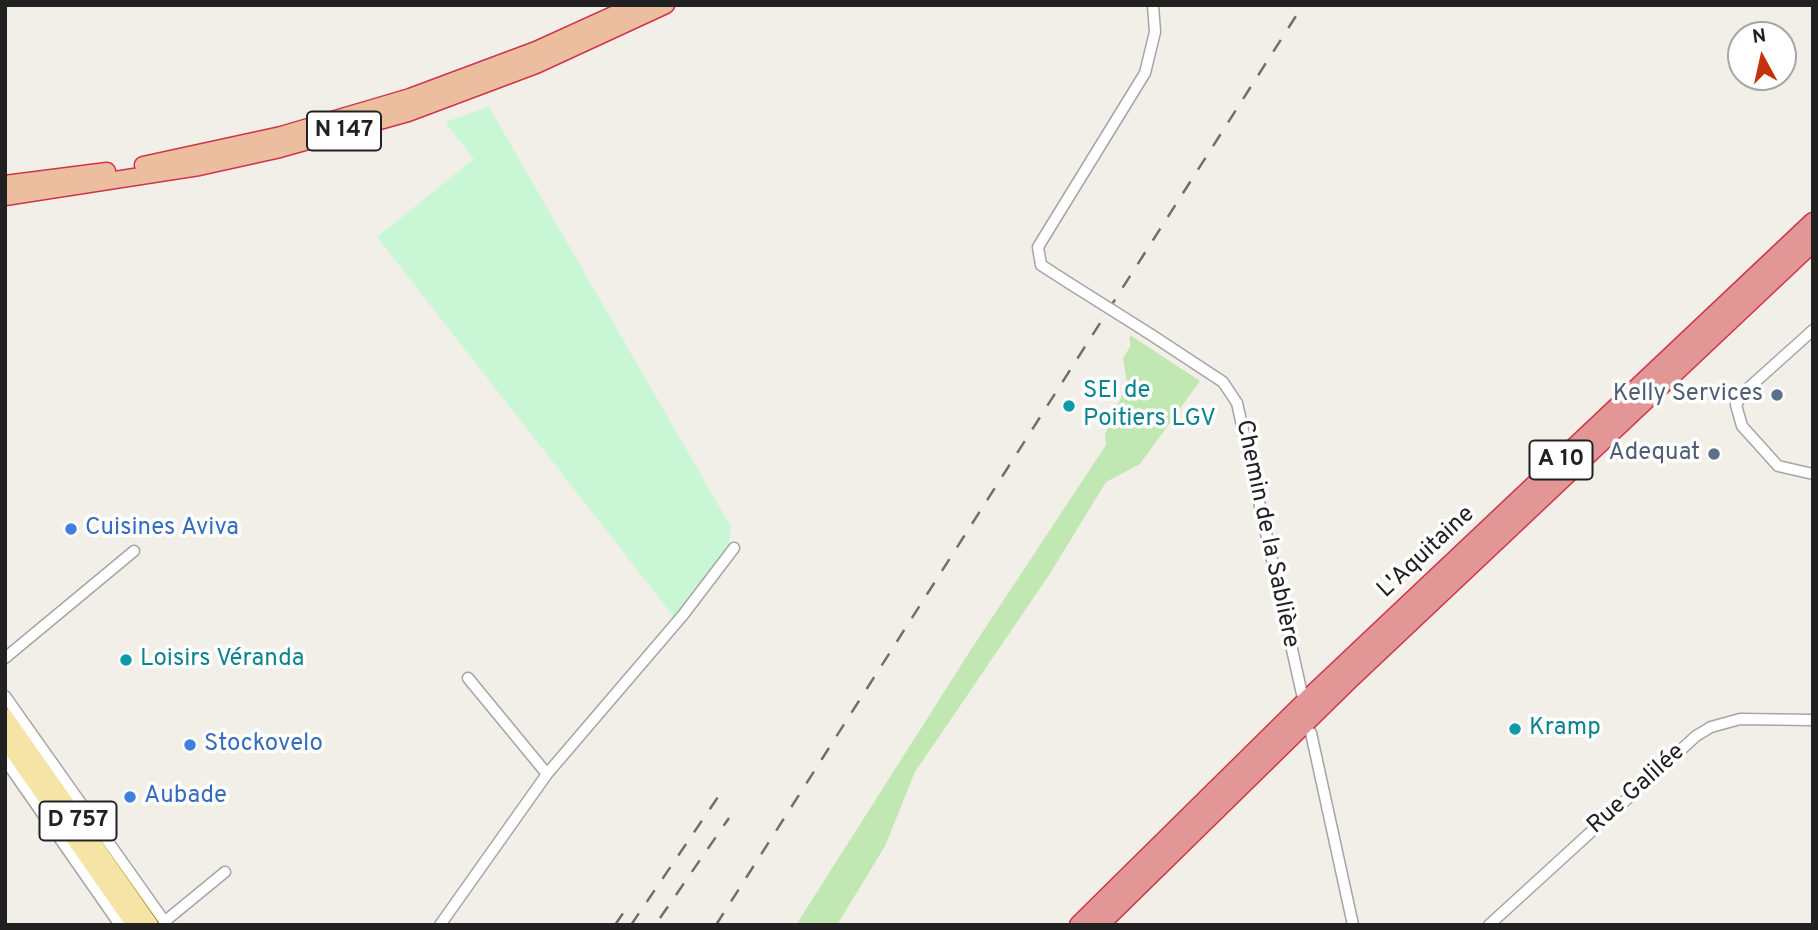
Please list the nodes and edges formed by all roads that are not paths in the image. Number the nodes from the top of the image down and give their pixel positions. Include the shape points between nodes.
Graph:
1 (635, 5) edge
2 (666, 5) edge
3 (1153, 5) edge
4 (5, 176) edge
5 (62, 178) junction
6 (5, 184) edge
7 (36, 194) junction
8 (5, 197) edge
9 (5, 203) edge
10 (1813, 222) edge
11 (1813, 242) edge
12 (1813, 330) edge
13 (1813, 474) edge
14 (734, 548) dead end
15 (134, 551) dead end
16 (5, 658) edge
17 (468, 678) dead end
18 (1302, 694) dead end
19 (5, 696) edge
20 (5, 717) edge
21 (1813, 720) edge
22 (1311, 733) dead end
23 (5, 739) edge
24 (5, 760) edge
25 (547, 774) junction
26 (225, 872) dead end
27 (160, 924) edge
28 (120, 925) edge
29 (135, 925) edge
30 (440, 925) edge
31 (1079, 925) edge
32 (1099, 925) edge
33 (1353, 925) edge
34 (1489, 925) edge

1 - 5 highway, N 147 via 476,74 348,117 176,159
2 - 7 highway, N 147 via 536,65 408,113 200,167
3 - 18 street, Chemin de la Sablière, bridge via 1155,32 1145,73 1038,247 1041,265 1223,382 1237,403
4 - 5 highway, N 147 via 52,173
5 - 6 highway, N 147
7 - 8 highway, N 147
7 - 9 highway via 28,200
10 - 31 highway, L'Aquitaine / A 10 via 1309,698
11 - 32 highway, L'Aquitaine / A 10 via 1342,687
12 - 13 street via 1744,392 1736,405 1742,426 1779,466
14 - 25 street
15 - 16 street
17 - 25 street
19 - 27 street
20 - 27 main road, D 757
21 - 34 street, Rue Galilée via 1740,719 1696,736
22 - 33 street
23 - 29 main road, D 757
24 - 28 street
25 - 30 street
26 - 27 street

